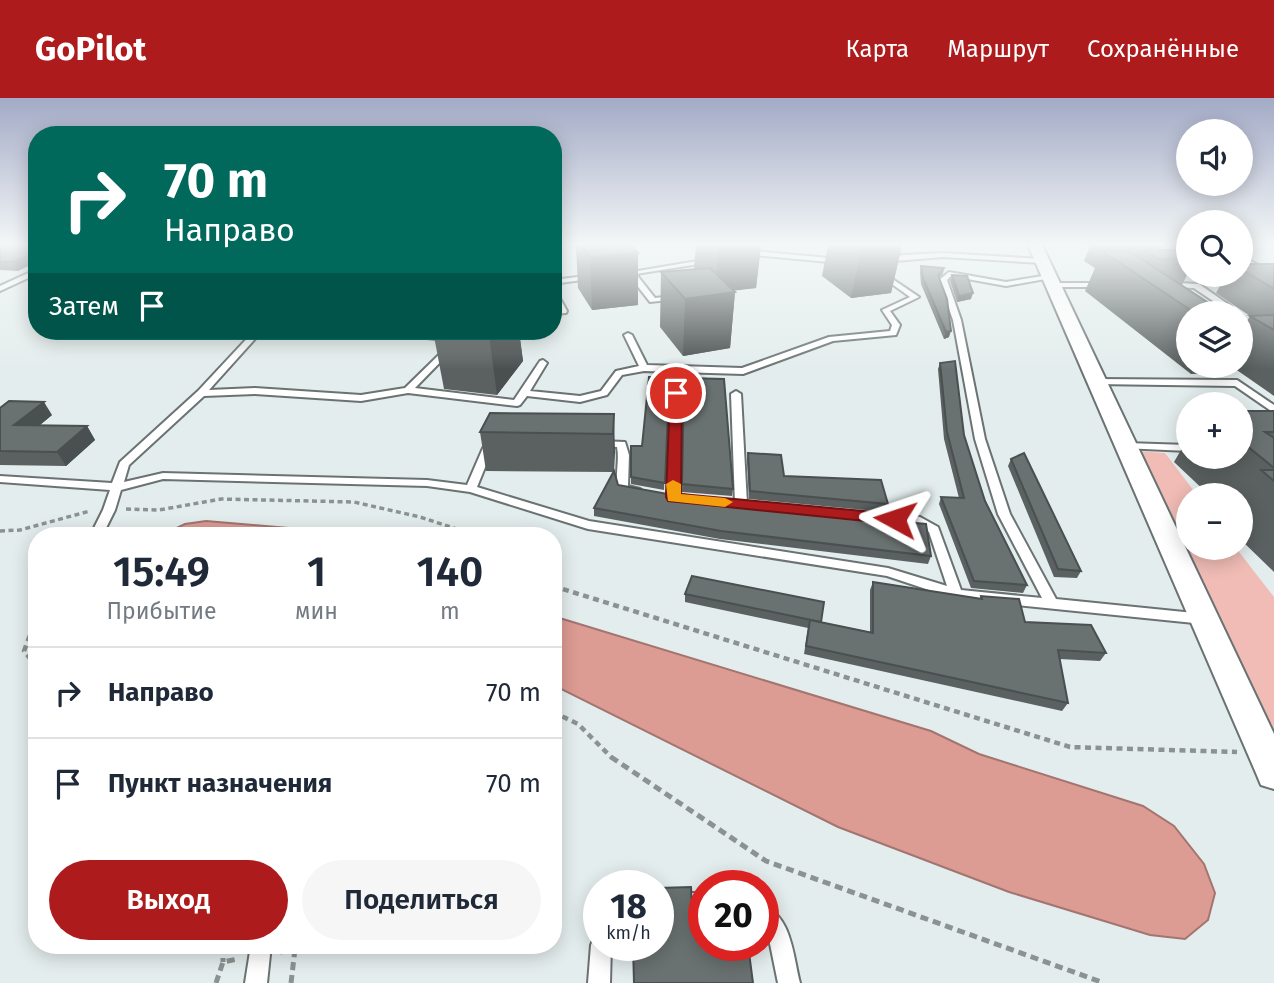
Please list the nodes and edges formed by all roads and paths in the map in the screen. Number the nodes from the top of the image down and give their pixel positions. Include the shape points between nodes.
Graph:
1 (642, 286) edge
2 (902, 286) edge
3 (945, 286) edge
4 (1054, 286) edge
5 (1198, 287) edge
6 (680, 296) edge
7 (1219, 301) edge
8 (628, 335) dead end
9 (250, 340) edge
10 (457, 340) edge
11 (543, 363) dead end
12 (644, 368) junction
13 (1097, 382) junction
14 (408, 390) junction
15 (201, 393) junction
16 (524, 393) junction
17 (676, 393) dead end
18 (736, 394) dead end
19 (1274, 410) edge
20 (500, 442) edge
21 (581, 444) edge
22 (1126, 446) junction
23 (1176, 448) edge
24 (0, 479) edge
25 (117, 487) junction
26 (471, 489) junction
27 (648, 493) edge
28 (700, 500) edge
29 (727, 503) edge
30 (741, 504) junction
31 (755, 505) edge
32 (109, 510) junction
33 (865, 516) edge
34 (32, 527) edge
35 (100, 527) edge
36 (451, 527) edge
37 (28, 528) edge
38 (0, 531) edge
39 (562, 589) edge
40 (956, 594) junction
41 (1051, 603) junction
42 (1205, 619) junction
43 (28, 640) edge
44 (28, 656) edge
45 (562, 716) edge
46 (1240, 752) dead end
47 (1274, 773) edge
48 (779, 938) edge
49 (223, 954) edge
50 (260, 954) edge
51 (294, 954) edge
52 (600, 961) edge
53 (223, 962) dead end
54 (256, 983) edge
55 (291, 983) edge
56 (599, 983) edge
57 (789, 983) edge
58 (1104, 983) edge

1 - 6 lane via 653,300
2 - 12 lane via 915,297 886,310 896,325 893,333 832,339 743,370
3 - 41 lane via 957,320 980,439 1004,514
4 - 13 street
5 - 7 lane
8 - 12 lane
9 - 15 lane
10 - 14 lane
11 - 16 lane
12 - 16 lane via 619,373 604,393 580,399
13 - 19 lane via 1237,383
13 - 22 street
14 - 15 lane via 361,398 255,391
14 - 16 lane via 517,403
15 - 25 lane via 124,464
17 - 28 lane via 667,496
18 - 30 lane
20 - 26 lane via 488,448
21 - 27 lane via 621,444 625,451 623,488
22 - 23 lane
22 - 42 street
24 - 25 lane
25 - 26 lane via 163,476 427,483
25 - 32 lane
26 - 40 lane via 588,525 888,572
29 - 30 lane
30 - 31 lane
32 - 34 path
32 - 35 lane
32 - 36 path via 159,510 221,499 354,502
33 - 40 lane via 920,521 934,530
37 - 38 path
39 - 46 path via 1070,747
40 - 41 lane
41 - 42 lane
42 - 47 street
43 - 44 path via 24,651
45 - 58 path via 578,723 615,761 766,861
48 - 57 lane
49 - 53 path
50 - 54 lane
51 - 55 path
52 - 56 lane

